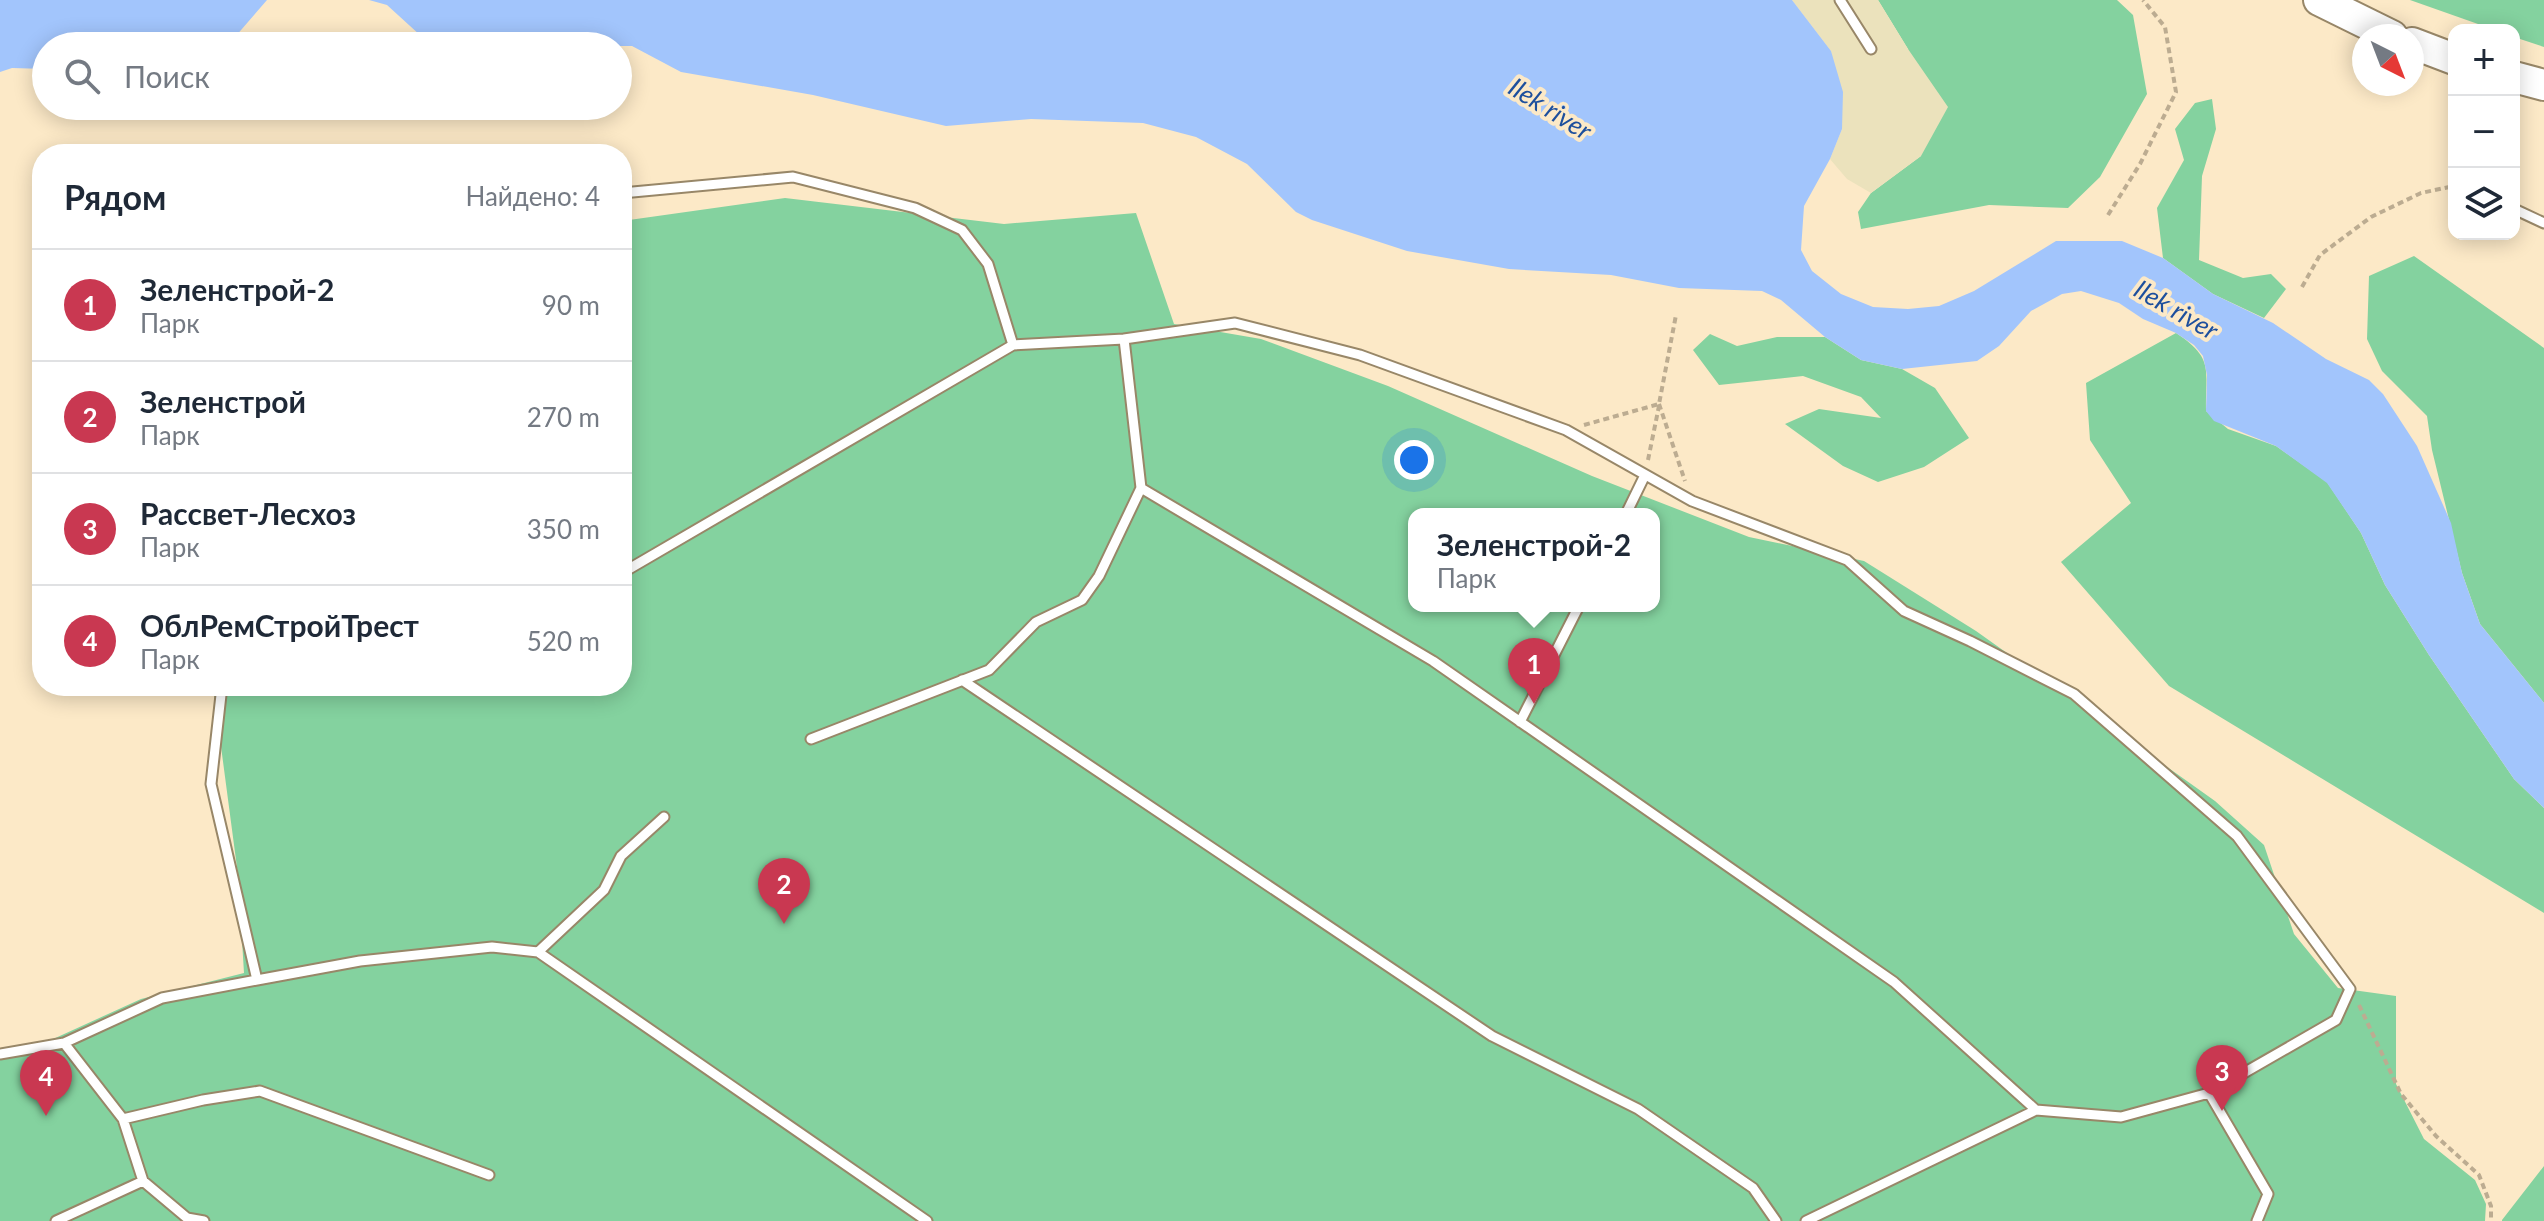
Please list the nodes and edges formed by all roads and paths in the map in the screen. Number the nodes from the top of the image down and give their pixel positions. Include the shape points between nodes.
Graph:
1 (1840, 0) edge
2 (2143, 0) edge
3 (2319, 0) edge
4 (2368, 24) edge
5 (2424, 48) edge
6 (1871, 49) dead end
7 (2448, 57) edge
8 (2520, 79) edge
9 (2544, 85) edge
10 (2448, 187) edge
11 (632, 192) edge
12 (2520, 212) edge
13 (2108, 215) dead end
14 (2544, 223) edge
15 (2302, 287) dead end
16 (1676, 315) dead end
17 (1124, 339) junction
18 (1013, 345) junction
19 (1659, 404) junction
20 (1566, 430) junction
21 (1645, 475) junction
22 (1141, 488) junction
23 (1692, 501) junction
24 (1629, 508) edge
25 (632, 567) edge
26 (1576, 612) edge
27 (962, 680) junction
28 (221, 696) edge
29 (1520, 722) junction
30 (811, 739) dead end
31 (664, 817) dead end
32 (538, 952) junction
33 (257, 980) junction
34 (2350, 989) junction
35 (64, 1043) junction
36 (0, 1054) edge
37 (2209, 1093) junction
38 (2036, 1110) junction
39 (123, 1119) junction
40 (489, 1175) dead end
41 (143, 1181) junction
42 (56, 1221) edge
43 (200, 1221) edge
44 (927, 1221) edge
45 (1776, 1221) edge
46 (1806, 1221) edge
47 (2257, 1221) edge
48 (2491, 1221) edge

1 - 6 lane
2 - 13 path via 2165,27 2176,92
3 - 4 highway
5 - 7 highway
8 - 9 highway
10 - 15 path via 2421,193 2371,217 2320,255
11 - 18 lane via 793,177 915,208 962,230 988,264
12 - 14 lane
16 - 19 path
17 - 18 lane
17 - 20 lane via 1235,323 1360,355
17 - 22 lane
18 - 25 lane
19 - 20 path
19 - 21 path
19 - 23 path
20 - 21 lane
21 - 23 lane
21 - 24 lane
22 - 27 lane via 1082,600 1036,622 989,670
22 - 29 lane via 1433,661
23 - 34 lane via 1847,560 1904,611 2074,694 2237,836
26 - 29 lane
27 - 30 lane
27 - 45 lane via 1492,1036 1638,1109 1753,1188
28 - 33 lane via 211,784
29 - 38 lane via 1894,982
31 - 32 lane via 621,856 604,890
32 - 33 lane via 477,948
32 - 44 lane
33 - 35 lane via 162,998
34 - 37 lane via 2336,1020
34 - 48 path via 2401,1094 2479,1175
35 - 36 lane
35 - 39 lane
37 - 38 lane via 2121,1117
37 - 47 lane via 2268,1194
38 - 46 lane
39 - 40 lane via 260,1091
39 - 41 lane
41 - 42 lane
41 - 43 lane via 187,1218

